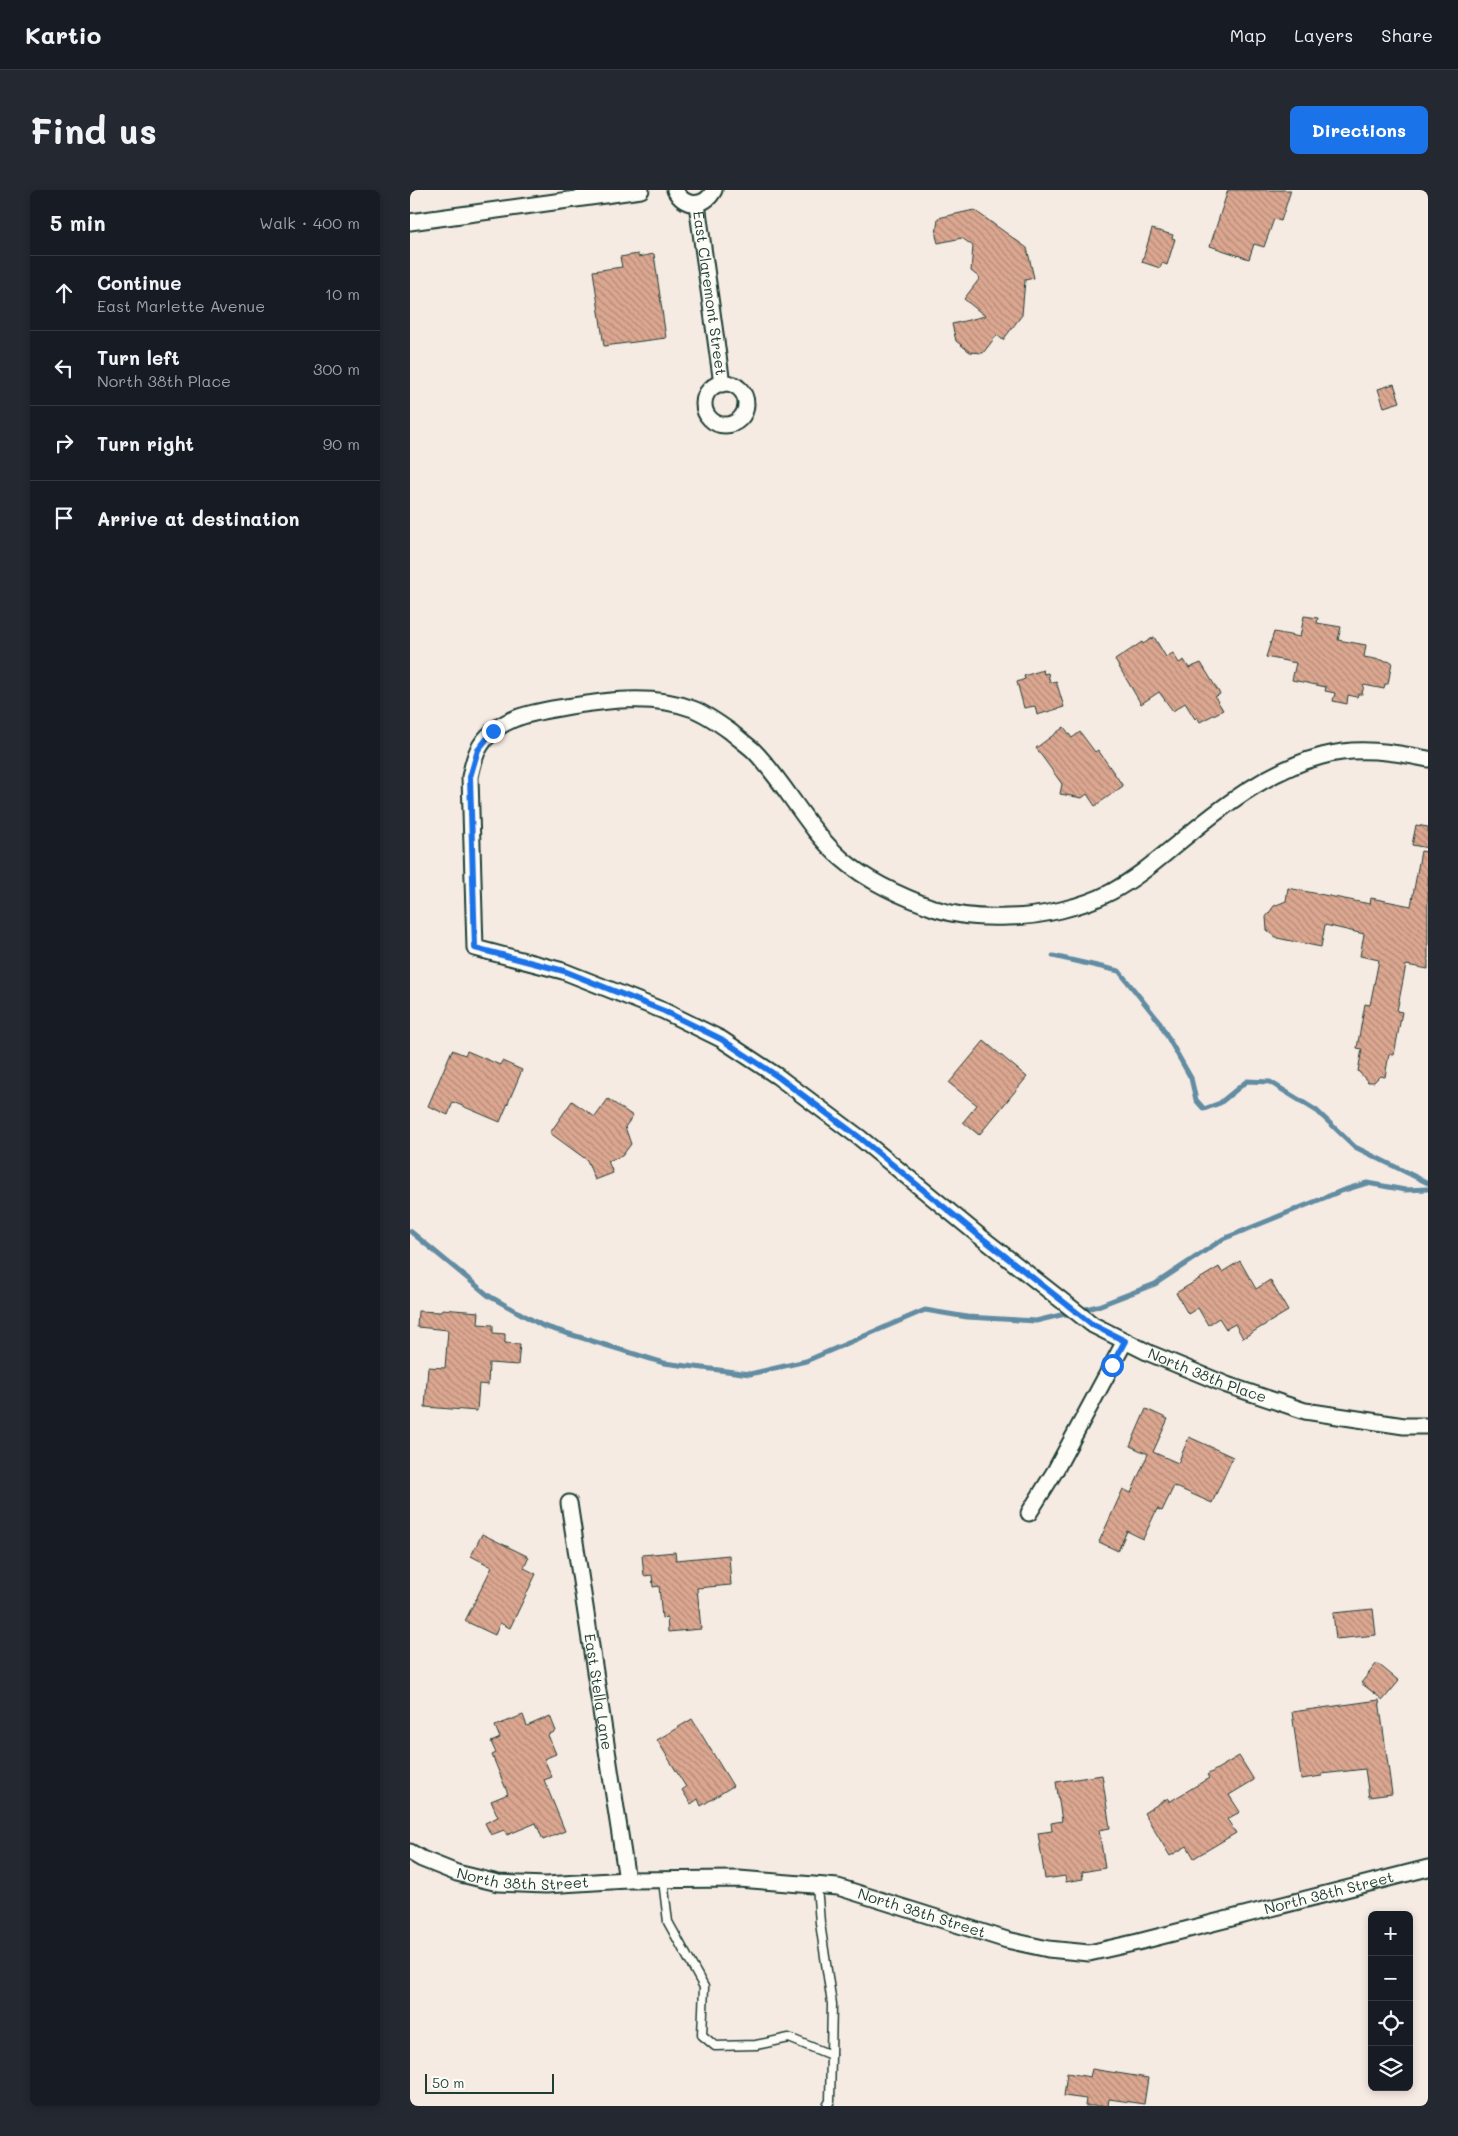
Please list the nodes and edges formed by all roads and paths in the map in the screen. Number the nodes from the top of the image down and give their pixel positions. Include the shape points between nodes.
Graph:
1 (641, 190) edge
2 (675, 190) edge
3 (714, 190) edge
4 (697, 204) junction
5 (410, 222) edge
6 (722, 384) dead end
7 (1428, 759) edge
8 (1125, 1341) junction
9 (1428, 1426) edge
10 (569, 1503) dead end
11 (1029, 1514) dead end
12 (410, 1852) edge
13 (1428, 1868) edge
14 (627, 1880) junction
15 (663, 1880) junction
16 (817, 1886) junction
17 (831, 2056) junction
18 (827, 2106) edge

1 - 5 street
2 - 4 street, East Claremont Street via 684,201
3 - 4 street, East Claremont Street via 709,198
4 - 6 street, East Claremont Street
7 - 8 street, North 38th Place via 1394,752 1359,751 1324,755 1290,766 1250,788 1110,893 1050,913 990,918 938,910 880,886 841,859 752,749 721,724 694,709 659,700 608,702 522,714 493,731 478,750 470,777 475,948 564,971 664,1011 721,1039 860,1138 1093,1325
8 - 9 street, North 38th Place via 1227,1385 1305,1411 1395,1425
8 - 11 street
10 - 14 street, East Stella Lane
12 - 14 street, North 38th Street via 457,1873 498,1884
13 - 16 street, North 38th Street via 1088,1953 1007,1940 838,1887
14 - 15 street, North 38th Street
15 - 16 street, North 38th Street via 739,1879
15 - 17 lane via 668,1922 704,1987 702,2035 715,2046 756,2045 789,2038
16 - 17 lane via 832,2004
17 - 18 lane via 830,2101

